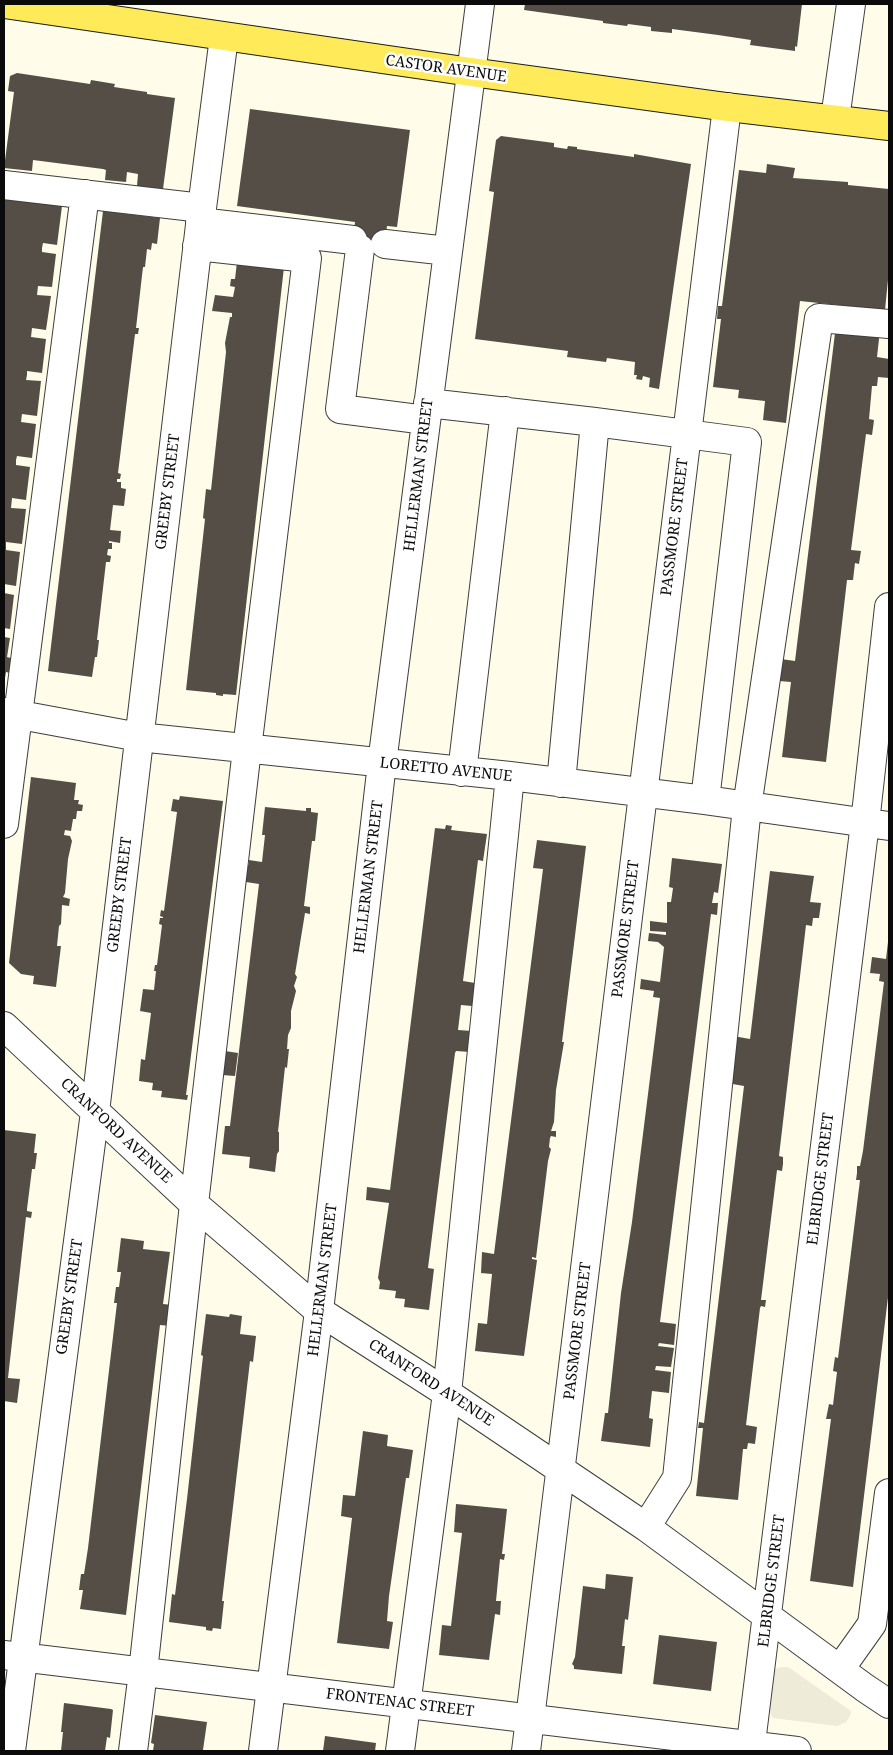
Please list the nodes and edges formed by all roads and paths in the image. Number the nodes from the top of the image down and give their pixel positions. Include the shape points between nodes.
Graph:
1 (480, 4) edge
2 (851, 4) edge
3 (17, 5) edge
4 (224, 37) junction
5 (471, 72) junction
6 (727, 107) junction
7 (835, 119) junction
8 (889, 126) edge
9 (4, 185) edge
10 (85, 194) junction
11 (200, 225) junction
12 (366, 244) junction
13 (448, 251) junction
14 (889, 324) edge
15 (427, 411) junction
16 (505, 412) junction
17 (595, 422) junction
18 (687, 434) junction
19 (889, 607) edge
20 (887, 637) edge
21 (11, 713) edge
22 (139, 737) junction
23 (247, 749) junction
24 (382, 764) junction
25 (462, 772) junction
26 (510, 776) junction
27 (561, 783) junction
28 (642, 793) junction
29 (705, 800) junction
30 (747, 807) junction
31 (4, 824) edge
32 (877, 824) edge
33 (4, 1026) edge
34 (95, 1112) junction
35 (194, 1204) junction
36 (319, 1311) junction
37 (447, 1393) junction
38 (562, 1469) junction
39 (889, 1493) edge
40 (646, 1526) junction
41 (768, 1615) junction
42 (13, 1656) edge
43 (840, 1669) junction
44 (143, 1672) junction
45 (271, 1688) junction
46 (405, 1704) junction
47 (889, 1704) edge
48 (530, 1719) junction
49 (630, 1741) edge
50 (751, 1749) edge
51 (11, 1751) edge
52 (133, 1751) edge
53 (263, 1751) edge
54 (400, 1751) edge
55 (526, 1751) edge
56 (797, 1751) edge

1 - 5 street, HELLERMAN STREET
2 - 7 street
3 - 4 main road, CASTOR AVENUE
4 - 5 main road, CASTOR AVENUE
4 - 11 street, GREEBY STREET
5 - 6 main road, CASTOR AVENUE
5 - 13 street, HELLERMAN STREET
6 - 7 main road, CASTOR AVENUE
6 - 18 street, PASSMORE STREET
7 - 8 main road, CASTOR AVENUE
9 - 10 street
10 - 11 street
10 - 21 street
11 - 12 street
11 - 22 street, GREEBY STREET
11 - 23 street via 307,258
12 - 13 street
12 - 15 street via 340,409
13 - 15 street, HELLERMAN STREET
14 - 30 street via 819,318
15 - 16 street
15 - 24 street, HELLERMAN STREET
16 - 17 street
16 - 25 street
17 - 18 street
17 - 27 street
18 - 28 street, PASSMORE STREET
18 - 29 street via 747,442
19 - 20 street, ELBRIDGE STREET
20 - 32 street, ELBRIDGE STREET
21 - 22 street, LORETTO AVENUE
21 - 31 street
22 - 23 street, LORETTO AVENUE
22 - 34 street, GREEBY STREET
23 - 24 street, LORETTO AVENUE
23 - 35 street
24 - 25 street, LORETTO AVENUE
24 - 36 street, HELLERMAN STREET
25 - 26 street, LORETTO AVENUE
26 - 27 street, LORETTO AVENUE
26 - 37 street
27 - 28 street, LORETTO AVENUE
28 - 29 street, LORETTO AVENUE
28 - 38 street, PASSMORE STREET
29 - 30 street, LORETTO AVENUE
30 - 32 street, LORETTO AVENUE
30 - 40 street via 677,1478
32 - 41 street, ELBRIDGE STREET
33 - 34 street, CRANFORD AVENUE
34 - 35 street, CRANFORD AVENUE
34 - 42 street, GREEBY STREET
35 - 36 street, CRANFORD AVENUE
35 - 44 street
36 - 37 street, CRANFORD AVENUE
36 - 45 street, HELLERMAN STREET
37 - 38 street, CRANFORD AVENUE
37 - 46 street
38 - 40 street, CRANFORD AVENUE
38 - 48 street, PASSMORE STREET
39 - 43 street via 872,1624
40 - 41 street, CRANFORD AVENUE
41 - 43 street, CRANFORD AVENUE
41 - 50 street, ELBRIDGE STREET
42 - 44 street, FRONTENAC STREET
42 - 51 street, GREEBY STREET
43 - 47 street, CRANFORD AVENUE
44 - 45 street, FRONTENAC STREET
44 - 52 street
45 - 46 street, FRONTENAC STREET
45 - 53 street, HELLERMAN STREET
46 - 48 street, FRONTENAC STREET
46 - 54 street
48 - 49 street, FRONTENAC STREET
48 - 55 street, PASSMORE STREET
49 - 50 street, FRONTENAC STREET
50 - 56 street, FRONTENAC STREET

